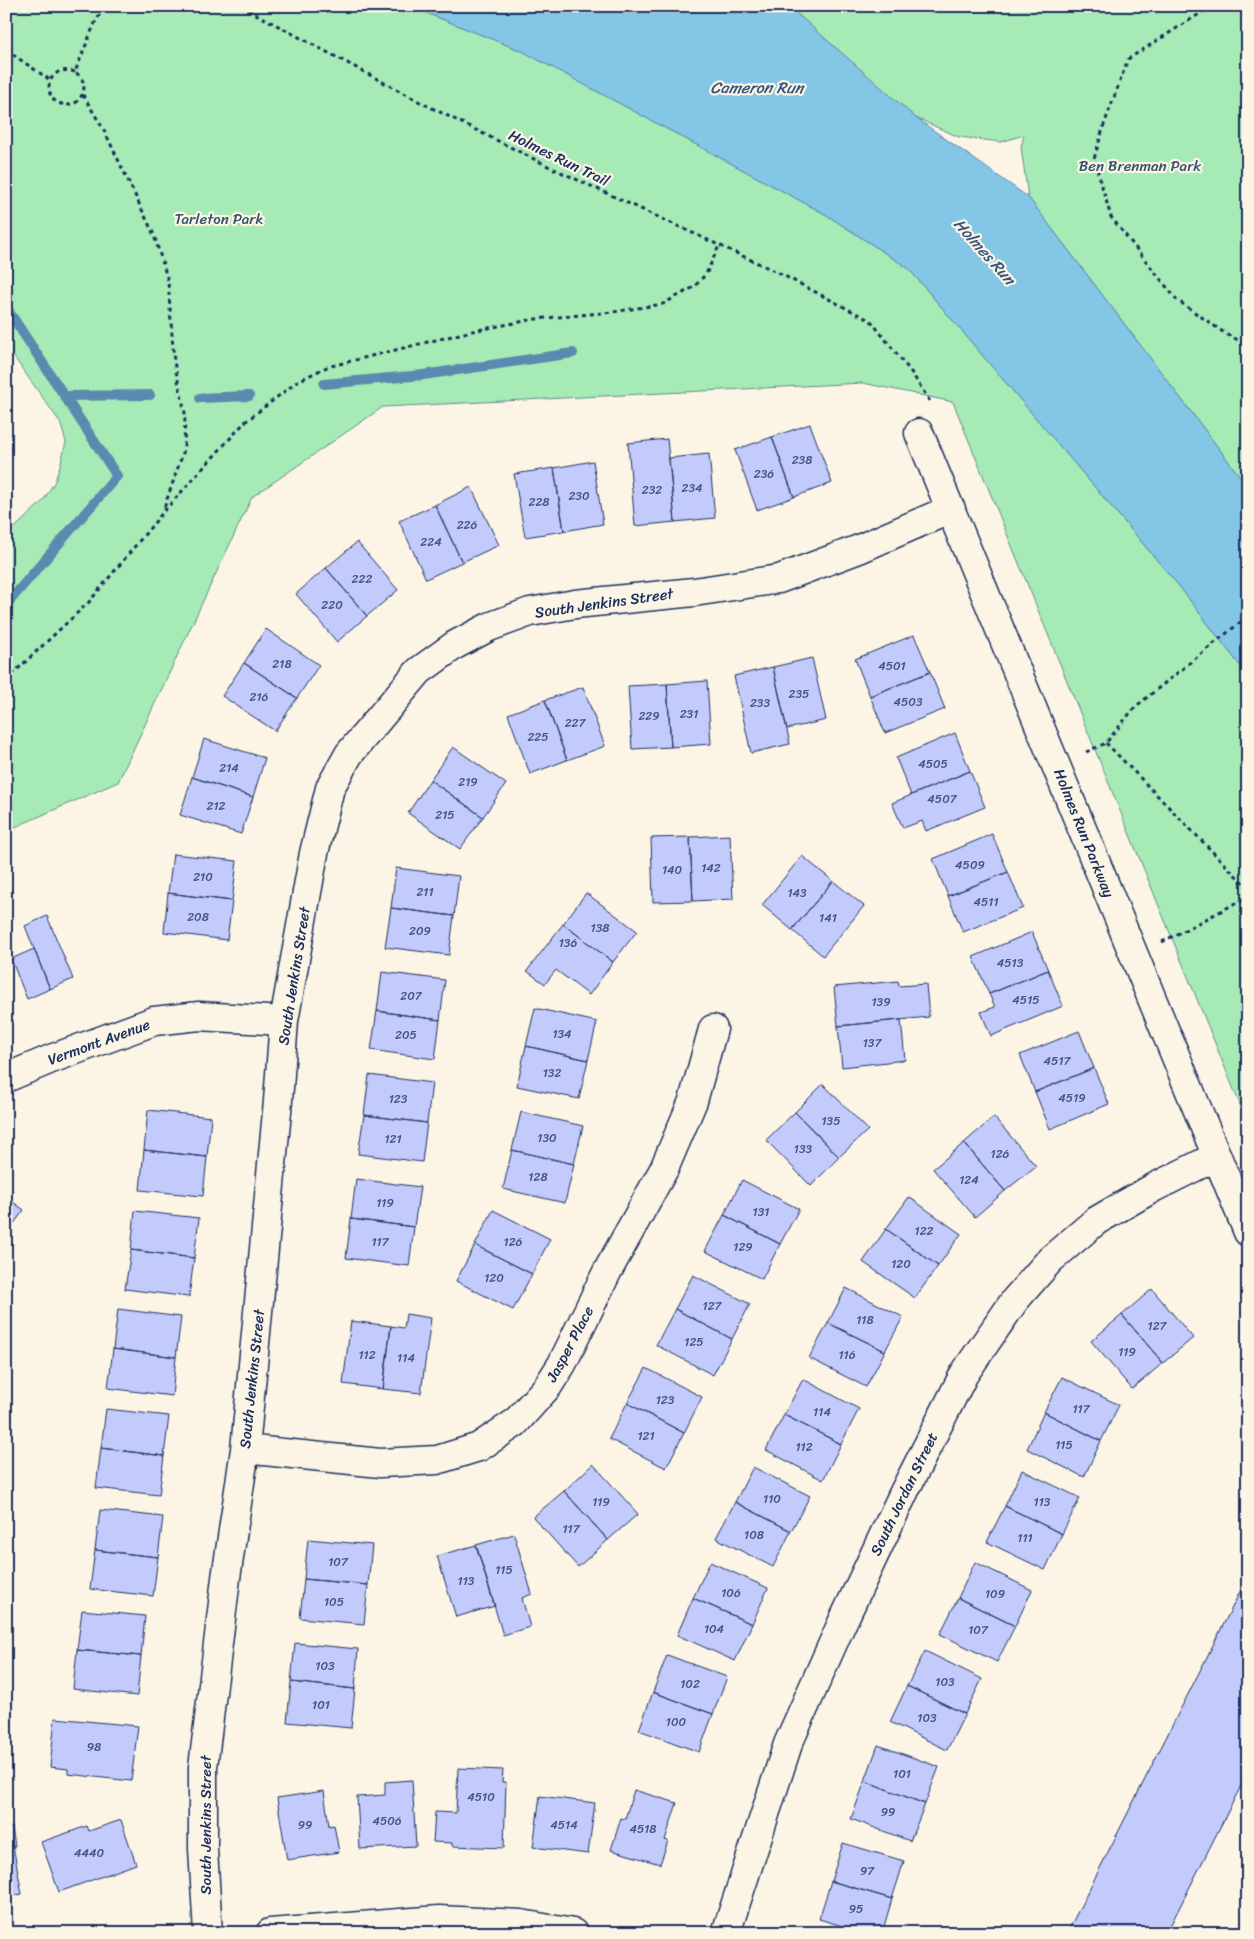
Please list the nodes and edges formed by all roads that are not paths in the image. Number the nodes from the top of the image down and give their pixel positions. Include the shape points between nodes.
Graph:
1 (920, 433) dead end
2 (951, 509) junction
3 (284, 1022) junction
4 (713, 1029) dead end
5 (6, 1078) edge
6 (1217, 1156) junction
7 (1248, 1232) edge
8 (245, 1450) junction
9 (208, 1933) edge
10 (270, 1933) edge
11 (573, 1933) edge
12 (726, 1933) edge

1 - 2 street, Holmes Run Parkway
2 - 3 street, South Jenkins Street via 779,579 530,612 455,646 419,671 349,754 330,788 314,853
2 - 6 street, Holmes Run Parkway
3 - 5 street, Vermont Avenue via 199,1016 154,1021
3 - 8 street, South Jenkins Street
4 - 8 street, Jasper Place via 693,1101 664,1169 607,1272 562,1364 548,1386 515,1423 479,1447 437,1460 380,1463
6 - 7 street, Holmes Run Parkway
6 - 12 street, South Jordan Street via 1096,1221 1050,1260 1015,1300 964,1374 850,1605 788,1744
8 - 9 street, South Jenkins Street via 203,1767
10 - 11 street via 439,1920 521,1924

